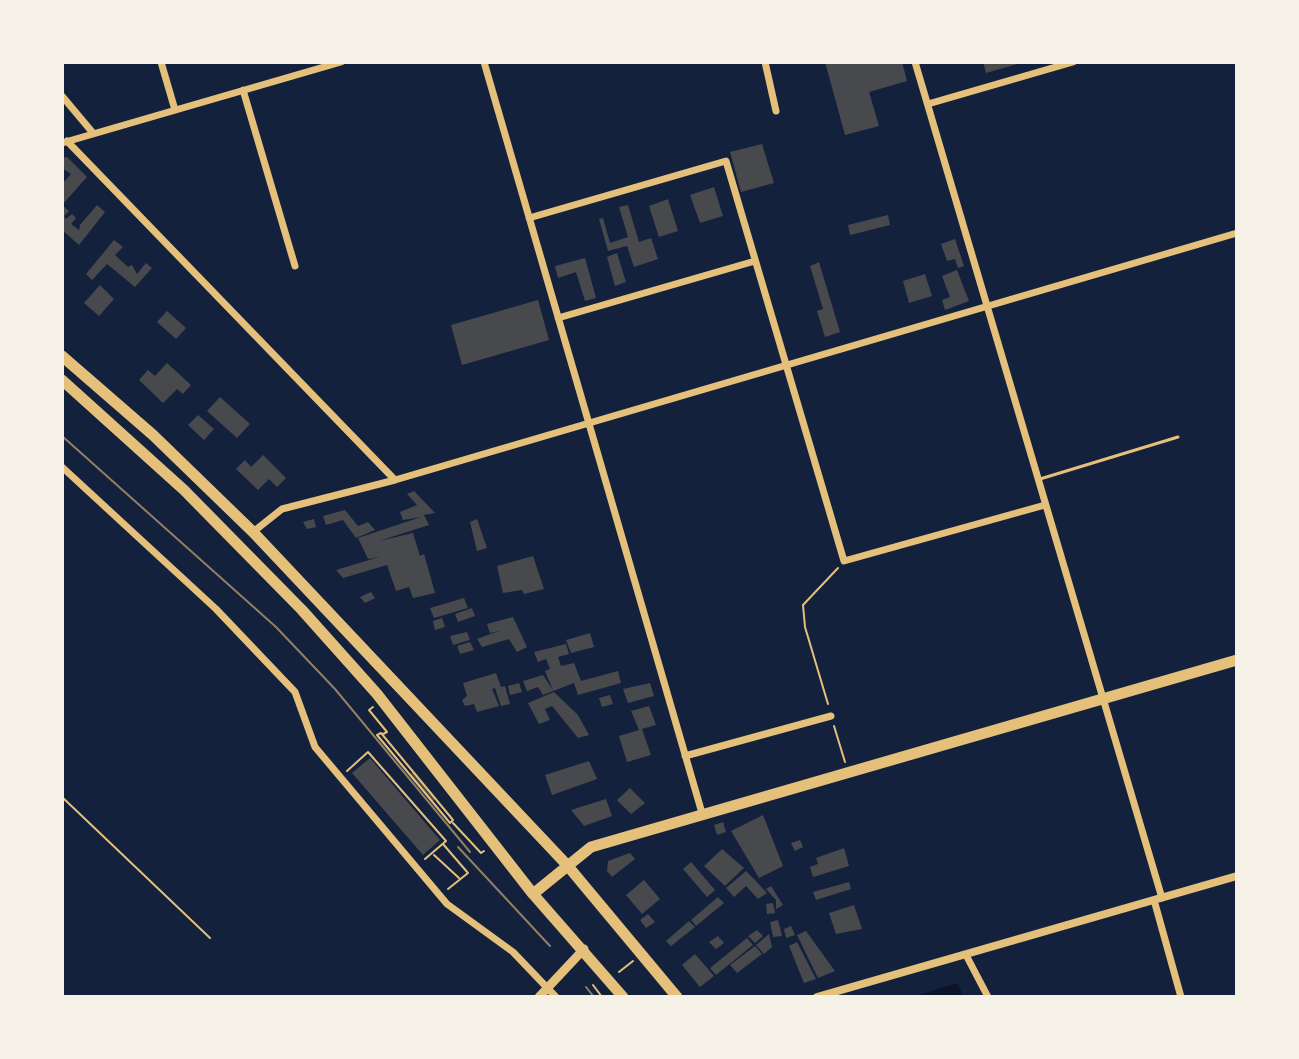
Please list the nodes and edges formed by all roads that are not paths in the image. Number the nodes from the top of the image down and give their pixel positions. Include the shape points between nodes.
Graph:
1 (161, 62) edge
2 (341, 62) edge
3 (484, 62) edge
4 (765, 62) edge
5 (915, 62) edge
6 (1073, 62) edge
7 (1045, 66) edge
8 (243, 90) junction
9 (62, 96) edge
10 (928, 104) junction
11 (175, 110) junction
12 (776, 111) dead end
13 (93, 133) junction
14 (65, 142) edge
15 (529, 218) junction
16 (1237, 233) edge
17 (755, 261) junction
18 (295, 266) dead end
19 (986, 307) junction
20 (558, 318) junction
21 (62, 356) edge
22 (787, 366) junction
23 (62, 380) edge
24 (590, 424) junction
25 (1178, 437) dead end
26 (62, 467) edge
27 (395, 480) junction
28 (1036, 480) junction
29 (1045, 505) junction
30 (253, 532) junction
31 (1237, 660) edge
32 (1101, 697) junction
33 (831, 716) road end
34 (685, 756) junction
35 (702, 813) junction
36 (567, 865) junction
37 (1237, 876) edge
38 (533, 894) junction
39 (1158, 899) junction
40 (584, 949) junction
41 (966, 955) junction
42 (547, 988) junction
43 (539, 997) edge
44 (556, 997) edge
45 (623, 997) edge
46 (677, 997) edge
47 (817, 997) edge
48 (988, 997) edge
49 (1181, 997) edge

1 - 11 street
2 - 8 street
3 - 15 street
4 - 12 street
5 - 10 street
6 - 7 street
7 - 10 street
8 - 11 street
8 - 18 street
9 - 13 street
10 - 19 street
11 - 13 street
13 - 14 street
14 - 27 street
15 - 17 street via 726,161
15 - 20 street
16 - 19 street
17 - 20 street
17 - 22 street
19 - 22 street
19 - 28 street
20 - 24 street
21 - 30 highway
22 - 24 street
22 - 29 street via 844,561
23 - 38 highway via 184,490 302,610 377,694
24 - 27 street
24 - 34 street
25 - 28 lane
26 - 42 street via 216,609 295,692 315,747 447,904 513,952
27 - 30 street via 282,509
28 - 29 street
29 - 32 street
30 - 36 highway
31 - 32 highway
32 - 35 highway
32 - 39 street
33 - 34 street
34 - 35 street
35 - 36 highway via 591,847
36 - 38 highway
36 - 46 highway
37 - 39 street
38 - 40 highway
39 - 41 street
39 - 49 street
40 - 42 main road
40 - 45 highway
41 - 47 street
41 - 48 street
42 - 43 main road
42 - 44 street

